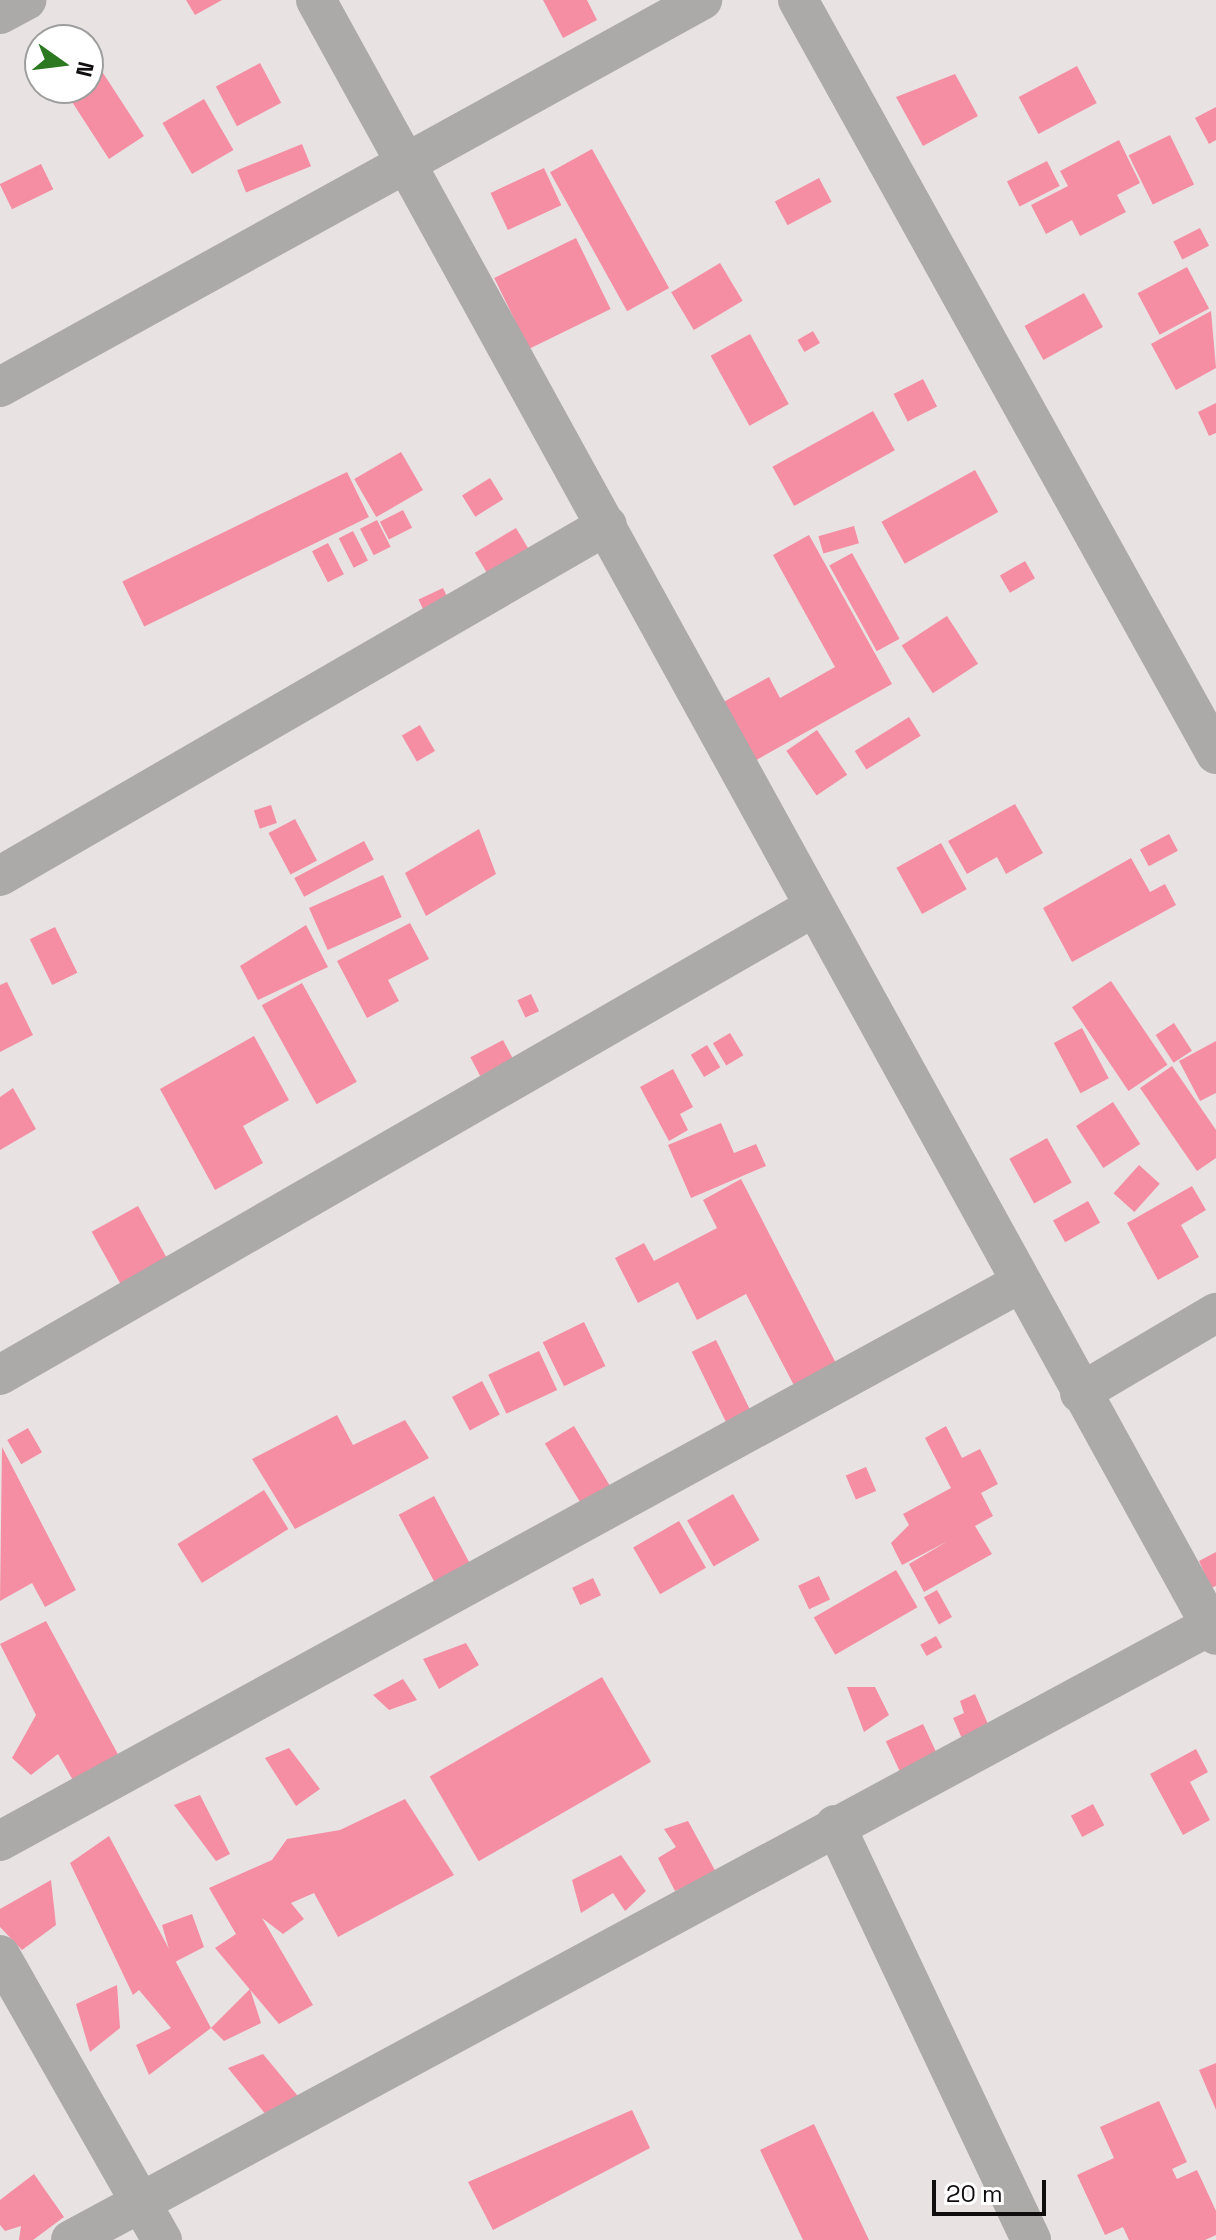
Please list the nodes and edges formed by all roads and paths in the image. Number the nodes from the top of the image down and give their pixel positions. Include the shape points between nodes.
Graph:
1 (26, 0) edge
2 (316, 0) edge
3 (702, 0) edge
4 (798, 0) edge
5 (0, 14) edge
6 (409, 161) junction
7 (0, 387) edge
8 (607, 525) junction
9 (1216, 754) edge
10 (0, 876) edge
11 (814, 907) junction
12 (1020, 1283) junction
13 (1216, 1313) edge
14 (0, 1375) edge
15 (1080, 1393) junction
16 (1213, 1630) edge
17 (835, 1825) junction
18 (0, 1841) edge
19 (0, 1955) edge
20 (12, 2004) edge
21 (140, 2201) junction
22 (71, 2240) edge
23 (162, 2240) edge
24 (1031, 2240) edge

1 - 5 street
2 - 6 street
3 - 6 street
4 - 9 street
6 - 7 street
6 - 8 street
8 - 10 street
8 - 11 street
11 - 12 street
11 - 14 street
12 - 15 street
12 - 18 street
13 - 15 street
15 - 16 street
16 - 17 street
17 - 21 street
17 - 24 street
19 - 20 street
20 - 21 street
21 - 22 street
21 - 23 street

